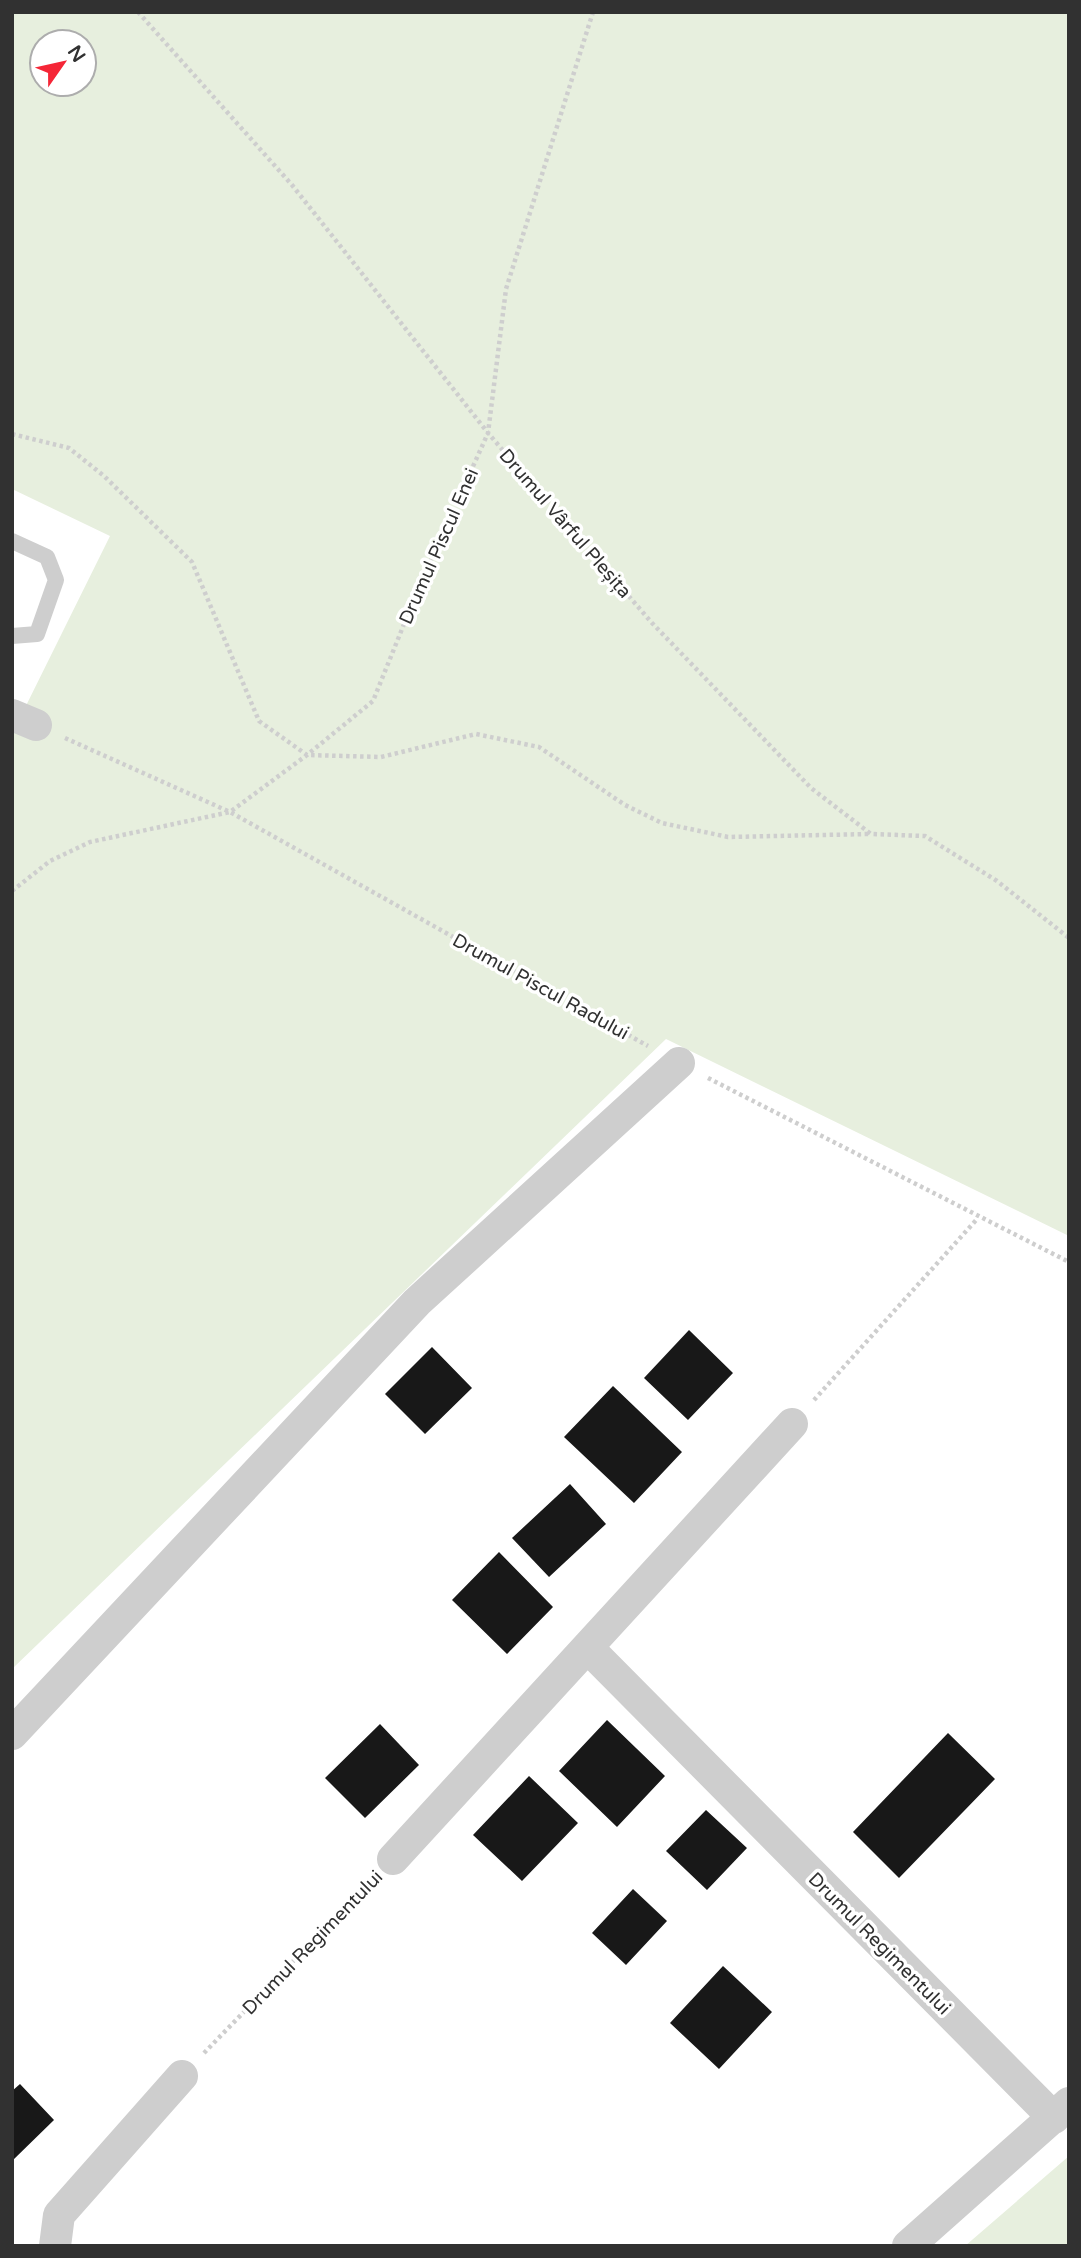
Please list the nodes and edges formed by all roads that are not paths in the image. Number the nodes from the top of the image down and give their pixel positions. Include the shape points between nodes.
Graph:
1 (12, 541) edge
2 (12, 636) edge
3 (678, 1063) road end
4 (792, 1424) road end
5 (588, 1648) junction
6 (12, 1734) edge
7 (393, 1859) road end
8 (181, 2076) road end
9 (1061, 2111) edge
10 (55, 2246) edge
11 (908, 2246) edge

1 - 2 lane via 47,556 56,580 37,634
3 - 6 street via 417,1302
4 - 5 street, Drumul Regimentului
5 - 7 street, Drumul Regimentului
5 - 9 street, Drumul Regimentului
8 - 10 street via 59,2215
9 - 11 street, Drumul Regimentului

